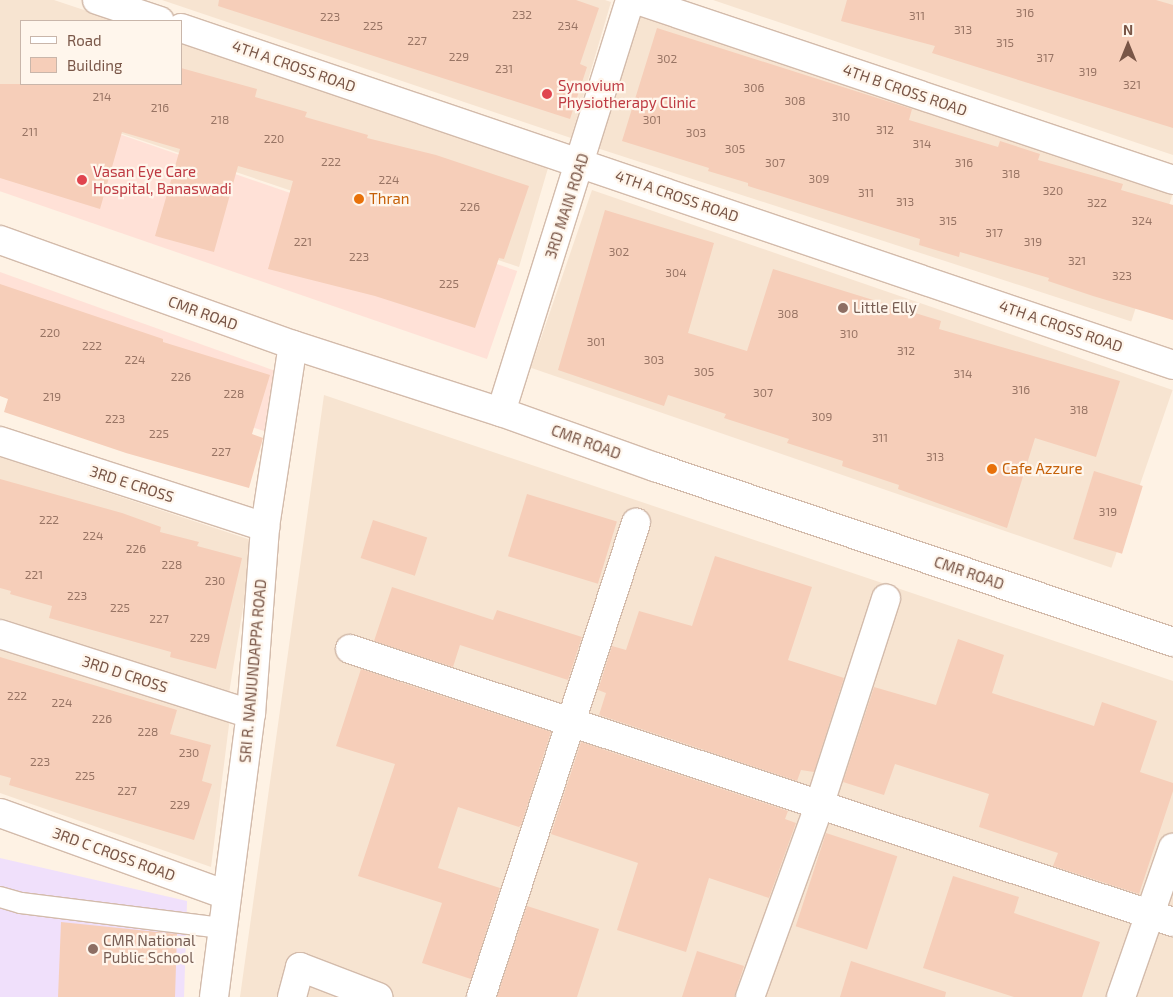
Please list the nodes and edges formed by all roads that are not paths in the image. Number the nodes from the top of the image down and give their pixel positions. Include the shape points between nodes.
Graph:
1 (97, 0) edge
2 (630, 0) edge
3 (637, 0) edge
4 (157, 20) edge
5 (182, 28) edge
6 (582, 163) junction
7 (1173, 180) edge
8 (0, 240) edge
9 (293, 345) junction
10 (1173, 365) edge
11 (502, 412) junction
12 (0, 441) edge
13 (636, 524) dead end
14 (265, 527) junction
15 (886, 599) dead end
16 (0, 634) edge
17 (1173, 642) edge
18 (350, 649) dead end
19 (251, 714) junction
20 (569, 724) junction
21 (819, 806) junction
22 (0, 813) edge
23 (1173, 848) edge
24 (228, 896) junction
25 (0, 897) edge
26 (1161, 918) edge
27 (223, 928) junction
28 (214, 997) edge
29 (292, 997) edge
30 (378, 997) edge
31 (481, 997) edge
32 (750, 997) edge
33 (1121, 997) edge

1 - 4 street
2 - 6 street, 3RD MAIN ROAD
3 - 7 street, 4TH B CROSS ROAD
5 - 6 street, 4TH A CROSS ROAD
6 - 10 street, 4TH A CROSS ROAD
6 - 11 street, 3RD MAIN ROAD
8 - 9 street, CMR ROAD
9 - 11 street, CMR ROAD
9 - 14 street, SRI R. NANJUNDAPPA ROAD
11 - 17 street, CMR ROAD
12 - 14 street, 3RD E CROSS
13 - 20 street
14 - 19 street, SRI R. NANJUNDAPPA ROAD
15 - 21 street
16 - 19 street, 3RD D CROSS
18 - 20 street
19 - 24 street, SRI R. NANJUNDAPPA ROAD
20 - 21 street
20 - 31 street
21 - 26 street
21 - 32 street
22 - 24 street, 3RD C CROSS ROAD
23 - 26 street
24 - 27 street, SRI R. NANJUNDAPPA ROAD
25 - 27 lane
26 - 33 street
27 - 28 street, SRI R. NANJUNDAPPA ROAD
29 - 30 street via 300,967

